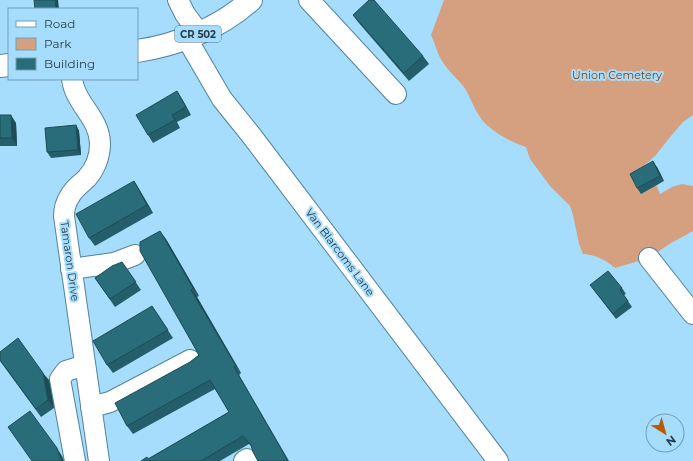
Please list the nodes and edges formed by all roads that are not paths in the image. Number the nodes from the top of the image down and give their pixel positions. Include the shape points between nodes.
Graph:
1 (178, 0) edge
2 (251, 0) edge
3 (310, 0) edge
4 (193, 36) junction
5 (138, 51) edge
6 (72, 80) edge
7 (396, 94) dead end
8 (135, 256) dead end
9 (649, 258) dead end
10 (71, 269) junction
11 (693, 314) edge
12 (190, 360) edge
13 (85, 365) junction
14 (91, 407) junction
15 (75, 461) edge
16 (99, 461) edge
17 (498, 461) edge

1 - 4 street, Van Blarcoms Lane
2 - 4 main road, CR 502 via 223,20
3 - 7 street
4 - 5 main road, CR 502 via 153,49
4 - 17 street, Van Blarcoms Lane via 222,98
6 - 10 street, Tamaron Drive via 78,98 96,124 100,143 94,168 69,196 65,206
8 - 10 street via 114,263
9 - 11 street
10 - 13 street, Tamaron Drive
12 - 14 street via 110,402
13 - 14 street, Tamaron Drive
13 - 15 street via 66,371 60,379
14 - 16 street, Tamaron Drive

